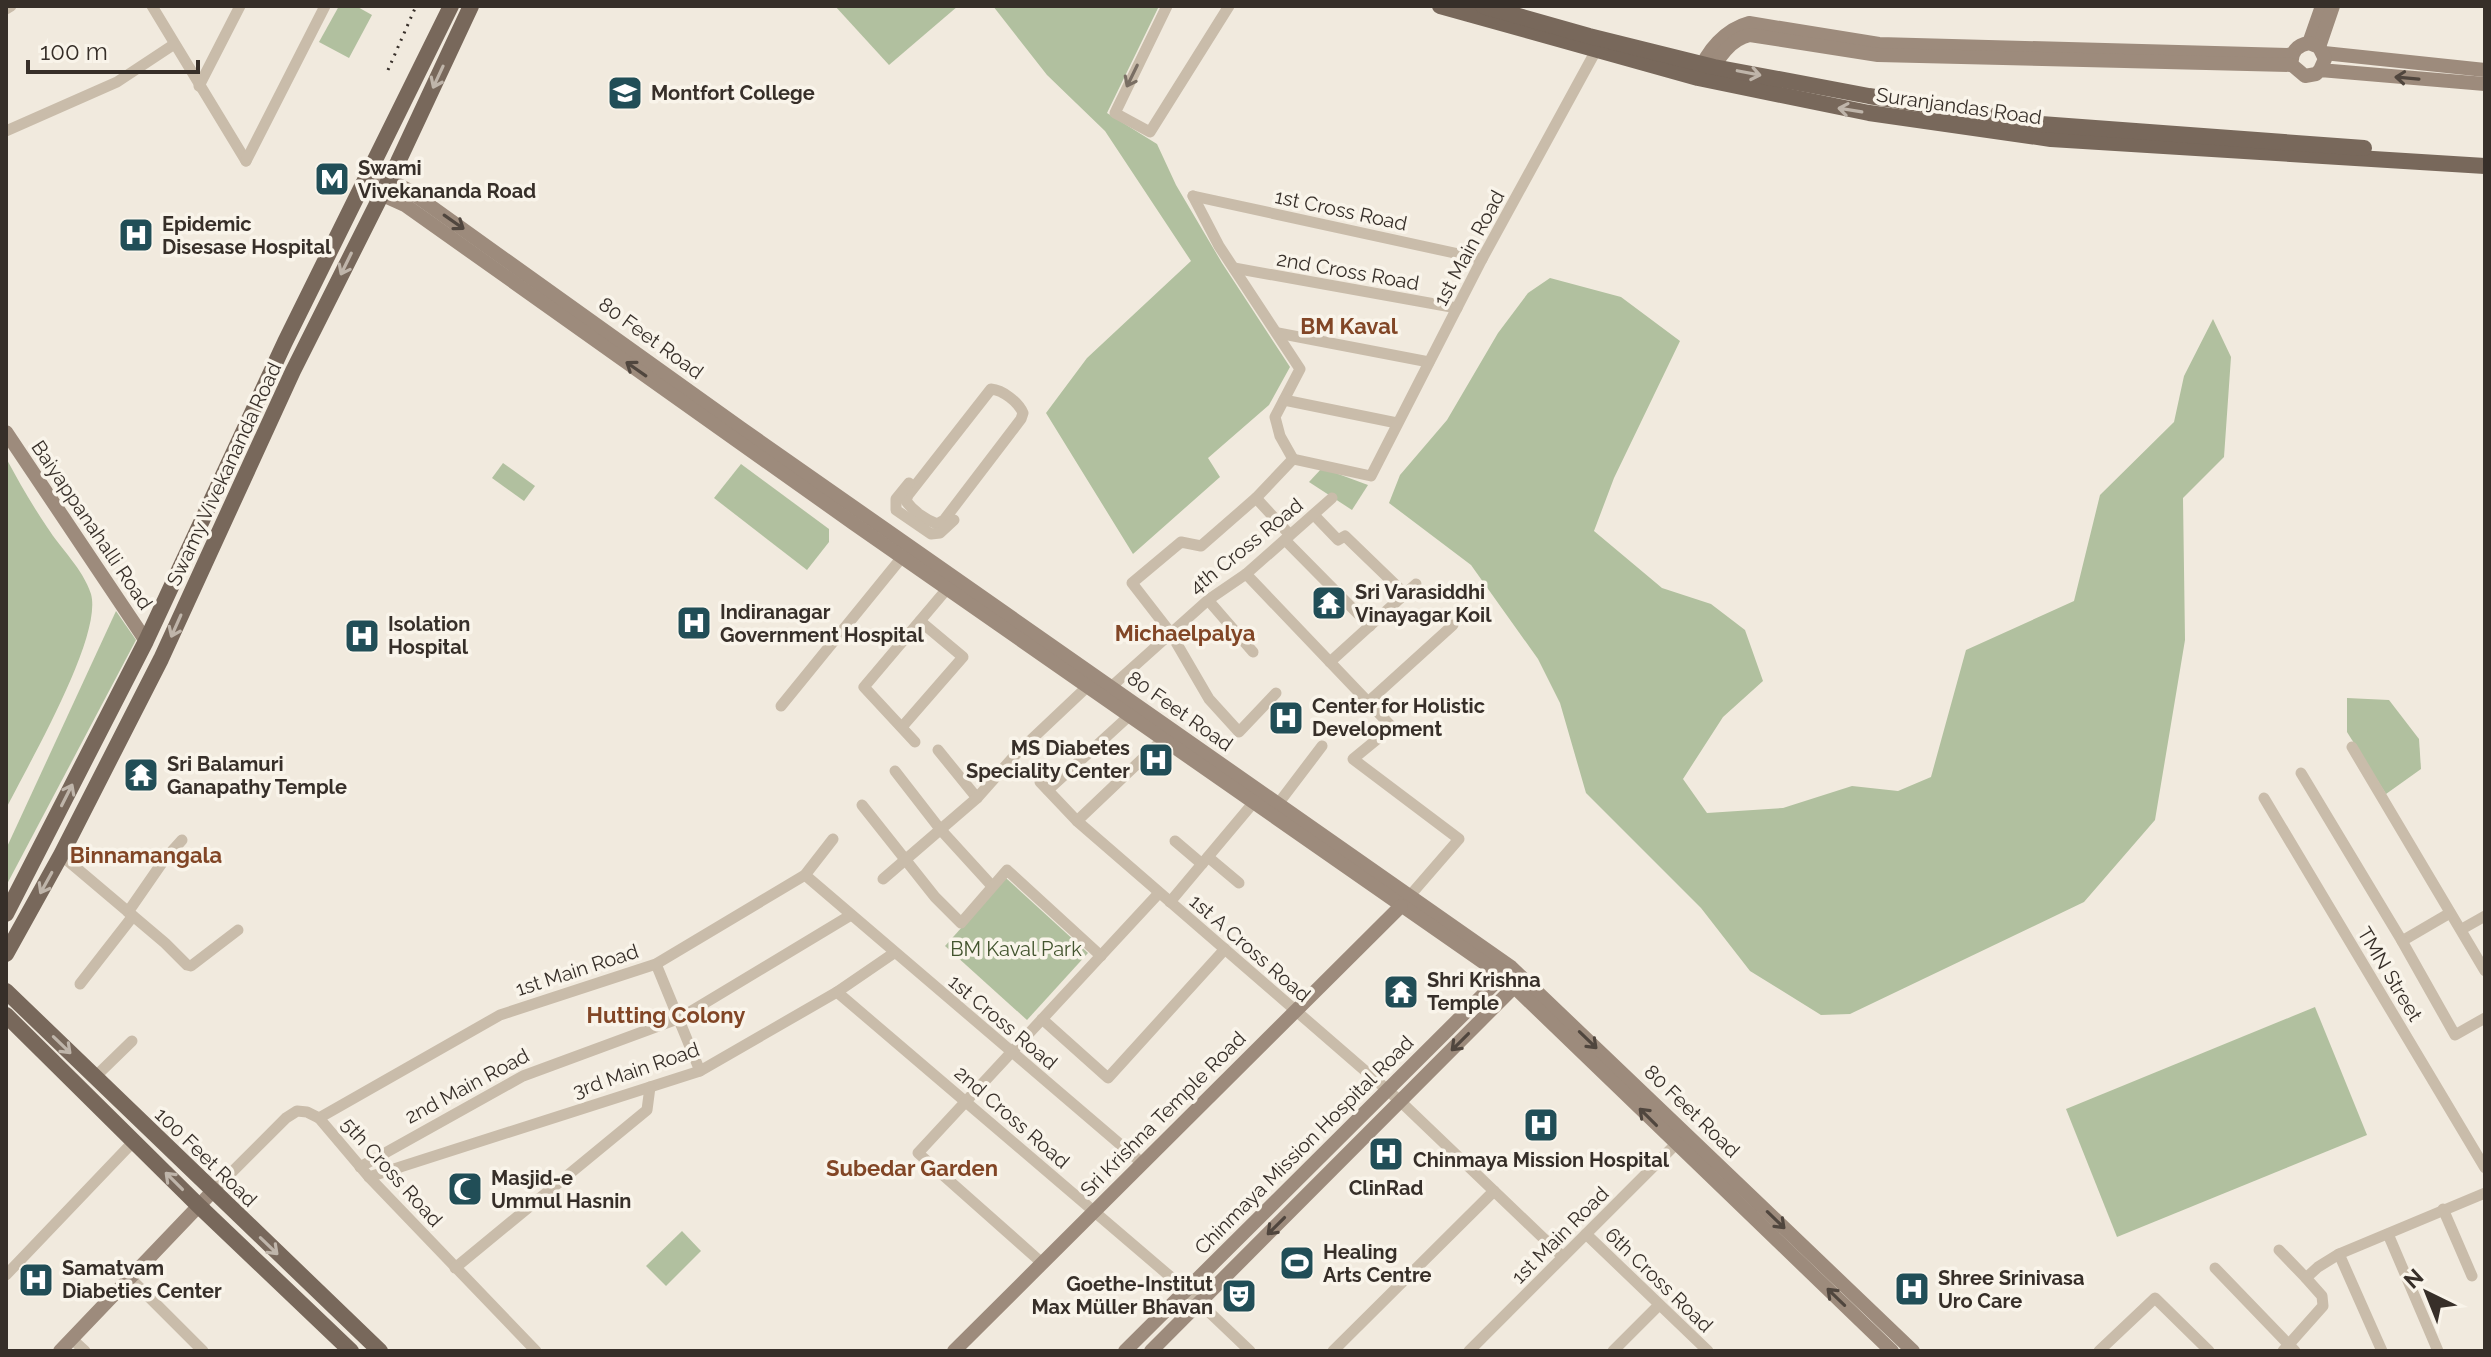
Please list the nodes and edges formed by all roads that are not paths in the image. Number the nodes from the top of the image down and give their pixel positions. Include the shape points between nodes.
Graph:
1 (152, 6) edge
2 (166, 6) edge
3 (240, 6) edge
4 (325, 6) edge
5 (451, 6) edge
6 (471, 6) edge
7 (1167, 6) edge
8 (1229, 6) edge
9 (1440, 6) edge
10 (1483, 6) edge
11 (2322, 6) edge
12 (2333, 6) edge
13 (159, 19) junction
14 (1599, 44) junction
15 (173, 45) junction
16 (2317, 48) junction
17 (2292, 60) junction
18 (2320, 70) junction
19 (2485, 70) edge
20 (1706, 72) junction
21 (2485, 84) edge
22 (199, 86) junction
23 (6, 131) edge
24 (2086, 134) junction
25 (2485, 158) edge
26 (2485, 166) edge
27 (371, 170) junction
28 (389, 178) junction
29 (363, 186) junction
30 (380, 194) junction
31 (1482, 259) junction
32 (1234, 268) junction
33 (1457, 308) junction
34 (1278, 333) junction
35 (1429, 362) junction
36 (1284, 400) junction
37 (1397, 423) junction
38 (6, 432) edge
39 (1293, 459) junction
40 (911, 480) dead end
41 (1256, 498) junction
42 (1332, 498) dead end
43 (1314, 515) junction
44 (917, 519) junction
45 (954, 520) dead end
46 (1288, 538) junction
47 (902, 546) junction
48 (1246, 574) junction
49 (952, 583) junction
50 (1416, 584) dead end
51 (1405, 594) junction
52 (1208, 600) junction
53 (920, 621) junction
54 (1453, 625) dead end
55 (1370, 626) junction
56 (1170, 632) junction
57 (146, 641) junction
58 (1253, 652) dead end
59 (1330, 662) junction
60 (1088, 686) junction
61 (1111, 687) junction
62 (1276, 693) dead end
63 (1368, 702) junction
64 (781, 706) dead end
65 (1129, 716) junction
66 (902, 727) junction
67 (915, 742) dead end
68 (1157, 745) dead end
69 (1322, 746) dead end
70 (2352, 747) dead end
71 (938, 750) dead end
72 (895, 771) dead end
73 (2301, 773) dead end
74 (977, 798) junction
75 (2264, 798) dead end
76 (1254, 802) junction
77 (1278, 804) junction
78 (862, 805) dead end
79 (1077, 821) junction
80 (940, 829) junction
81 (833, 839) dead end
82 (182, 840) dead end
83 (1175, 841) dead end
84 (61, 855) junction
85 (904, 859) junction
86 (1205, 861) junction
87 (805, 875) junction
88 (883, 879) dead end
89 (1239, 883) dead end
90 (992, 886) junction
91 (1159, 893) junction
92 (1405, 901) junction
93 (1170, 902) junction
94 (2450, 913) junction
95 (6, 914) edge
96 (131, 914) junction
97 (851, 915) junction
98 (2485, 916) edge
99 (2462, 929) junction
100 (238, 930) dead end
101 (2402, 941) junction
102 (1225, 949) junction
103 (894, 953) junction
104 (6, 954) edge
105 (1101, 956) junction
106 (656, 964) junction
107 (2485, 971) edge
108 (1507, 972) junction
109 (1519, 982) junction
110 (80, 984) dead end
111 (6, 991) edge
112 (837, 992) junction
113 (1296, 1011) junction
114 (6, 1015) edge
115 (680, 1018) junction
116 (2485, 1018) edge
117 (1042, 1019) junction
118 (132, 1041) dead end
119 (1011, 1052) junction
120 (1610, 1070) junction
121 (700, 1071) junction
122 (95, 1077) junction
123 (650, 1087) junction
124 (1388, 1091) junction
125 (966, 1101) junction
126 (1400, 1101) junction
127 (319, 1118) junction
128 (134, 1141) junction
129 (1676, 1144) junction
130 (1142, 1163) junction
131 (360, 1167) junction
132 (2485, 1168) edge
133 (369, 1177) junction
134 (1494, 1191) junction
135 (212, 1192) junction
136 (2485, 1193) edge
137 (199, 1206) junction
138 (2443, 1209) junction
139 (1094, 1212) junction
140 (1586, 1234) junction
141 (2388, 1234) junction
142 (2279, 1250) dead end
143 (2339, 1254) junction
144 (1563, 1257) junction
145 (1042, 1263) junction
146 (455, 1268) junction
147 (2215, 1268) dead end
148 (6, 1275) edge
149 (2472, 1276) dead end
150 (130, 1278) junction
151 (2306, 1278) junction
152 (1186, 1290) junction
153 (1199, 1302) junction
154 (1659, 1305) junction
155 (72, 1339) junction
156 (1884, 1348) edge
157 (2104, 1349) edge
158 (2289, 1349) edge
159 (60, 1351) edge
160 (85, 1351) edge
161 (203, 1351) edge
162 (351, 1351) edge
163 (380, 1351) edge
164 (536, 1351) edge
165 (954, 1351) edge
166 (1125, 1351) edge
167 (1151, 1351) edge
168 (1250, 1351) edge
169 (1333, 1351) edge
170 (1469, 1351) edge
171 (1613, 1351) edge
172 (1708, 1351) edge
173 (1913, 1351) edge
174 (2209, 1351) edge
175 (2382, 1351) edge
176 (2438, 1351) edge

1 - 13 street
2 - 13 street
3 - 22 street
4 - 22 street via 246,161
5 - 27 main road, Swamy Vivekananda Road
6 -> 28 main road, Swamy Vivekananda Road
7 -> 8 street via 1115,113 1150,132
9 - 14 main road, Suranjandas Road
10 - 14 main road, Suranjandas Road
11 - 16 main road
12 - 16 main road
13 - 15 street
14 - 20 main road, Suranjandas Road
14 - 31 street, 1st Main Road
15 - 22 street
15 - 23 street via 117,82
16 - 17 main road via 2301,44
16 - 18 main road via 2324,65
16 - 19 main road
17 - 18 main road via 2305,76
17 - 20 main road via 1879,44 1749,23 1729,33
21 -> 18 main road
20 - 24 main road, Suranjandas Road
24 - 25 main road, Suranjandas Road
24 - 26 main road, Suranjandas Road
27 - 28 main road, 80 Feet Road
27 - 29 main road, Swamy Vivekananda Road
28 - 30 main road, Swamy Vivekananda Road
28 -> 47 main road, 80 Feet Road
29 - 30 main road, 80 Feet Road
29 - 57 main road, Swamy Vivekananda Road
47 -> 30 main road, 80 Feet Road via 405,205
30 -> 84 main road, Swamy Vivekananda Road via 161,659
31 - 32 street, 1st Cross Road via 1193,196
31 - 33 street, 1st Main Road
32 - 33 street, 2nd Cross Road
32 - 34 street
33 - 35 street, 1st Main Road
34 - 35 street
34 - 36 street via 1300,369
35 - 37 street, 1st Main Road
36 - 37 street
36 - 39 street via 1275,417
37 - 39 street, 1st Main Road via 1371,476
38 - 57 main road, Baiyappanahalli Road
39 - 41 street
40 - 44 street via 894,503 896,510
41 - 46 street
41 - 56 street via 1201,546 1181,542 1132,583
42 - 43 street, 4th Cross Road
43 - 46 street, 4th Cross Road
43 - 51 street via 1338,540 1345,536
44 - 44 street via 937,524 944,520 1021,419 1019,406 998,390 985,395 908,495
44 - 45 street via 935,534
44 - 47 street
46 - 48 street, 4th Cross Road
46 - 55 street
47 - 49 main road, 80 Feet Road
47 - 64 street
48 - 52 street, 4th Cross Road
48 - 59 street
49 - 53 street
49 - 60 main road, 80 Feet Road
49 - 61 main road, 80 Feet Road
50 - 51 street
51 - 55 street
52 - 56 street, 4th Cross Road
52 - 58 street
53 - 66 street via 864,687
53 - 66 street via 963,657
54 - 63 street
55 - 59 street
56 - 61 street, 4th Cross Road
56 - 62 street via 1209,699 1239,732
95 -> 57 main road, Swamy Vivekananda Road
59 - 63 street
60 - 65 main road, 80 Feet Road
60 - 74 street
61 - 77 main road, 80 Feet Road
63 - 92 street via 1392,727 1353,759 1459,839
65 - 76 main road, 80 Feet Road
65 - 79 street, 1st A Cross Road via 1044,786
66 - 67 street
68 - 79 street
69 - 77 street
70 - 94 street
71 - 74 street
72 - 80 street
73 - 101 street
74 - 80 street
75 - 132 street, TMN Street
76 - 86 street
76 - 92 main road, 80 Feet Road
77 - 92 main road, 80 Feet Road
78 - 85 street
79 - 91 street, 1st A Cross Road
80 - 85 street
80 - 90 street
81 - 87 street, 1st Main Road
82 - 96 street
83 - 86 street
84 - 96 street
84 -> 104 main road, Swamy Vivekananda Road
85 - 88 street
85 - 90 street via 961,923
86 - 89 street
86 - 93 street
87 - 97 street, 1st Cross Road
87 - 106 street, 1st Main Road
90 - 105 street via 1007,870
91 - 93 street, 1st A Cross Road
91 - 105 street
92 - 108 main road, 80 Feet Road
92 - 113 main road, Sri Krishna Temple Road
93 - 102 street, 1st A Cross Road
94 - 99 street
94 - 101 street
96 - 100 street via 191,966
96 - 110 street
97 - 103 street, 1st Cross Road
97 - 115 street, 2nd Main Road
98 - 99 street
99 - 107 street
101 - 116 street via 2455,1035
102 - 113 street, 1st A Cross Road
102 - 117 street via 1108,1078
103 - 112 street, 3rd Main Road
103 - 119 street, 1st Cross Road
105 - 117 street
106 - 115 street
106 - 127 street, 1st Main Road via 500,1015
108 - 109 main road, 80 Feet Road
108 - 124 main road, Chinmaya Mission Hospital Road
109 - 120 main road, 80 Feet Road
109 -> 126 main road, Chinmaya Mission Hospital Road
111 -> 122 main road, 100 Feet Road
112 - 121 street, 3rd Main Road
112 - 125 street, 2nd Cross Road
113 - 124 street, 1st A Cross Road
113 - 130 main road, Sri Krishna Temple Road
114 - 128 main road, 100 Feet Road
115 - 121 street
115 - 131 street, 2nd Main Road via 523,1076
117 - 119 street
118 - 122 street
119 - 125 street
119 - 130 street, 1st Cross Road
129 -> 120 main road, 80 Feet Road
120 -> 173 main road, 80 Feet Road
121 - 123 street, 3rd Main Road
122 - 135 main road, 100 Feet Road
123 - 133 street, 3rd Main Road
123 - 146 street via 647,1110
124 - 126 street, 1st A Cross Road
124 - 152 main road, Chinmaya Mission Hospital Road
125 - 139 street, 2nd Cross Road
125 - 145 street via 918,1153
126 - 134 street
126 -> 153 main road, Chinmaya Mission Hospital Road
127 - 131 street, 5th Cross Road
127 - 135 street, 5th Cross Road via 297,1111 286,1118
137 -> 128 main road, 100 Feet Road
128 - 148 street
129 - 140 street, 1st Main Road
156 -> 129 main road, 80 Feet Road
130 - 139 main road, Sri Krishna Temple Road
131 - 133 street, 5th Cross Road
133 - 146 street, 5th Cross Road
134 - 144 street
134 - 169 street
135 - 137 main road
135 -> 163 main road, 100 Feet Road
136 - 138 street
137 - 150 main road
137 - 162 main road, 100 Feet Road
138 - 141 street
138 - 149 street
139 - 145 main road, Sri Krishna Temple Road
139 - 152 street, 2nd Cross Road
140 - 144 street, 1st Main Road
140 - 154 street, 6th Cross Road
141 - 143 street
141 - 176 street
142 - 151 street
143 - 151 street
143 - 175 street
144 - 170 street, 1st Main Road
145 - 165 main road, Sri Krishna Temple Road
146 - 164 street, 5th Cross Road
147 - 158 street
150 - 155 main road
150 - 161 street
151 - 158 street via 2322,1296 2323,1306
152 - 153 street, 2nd Cross Road
152 - 166 main road, Chinmaya Mission Hospital Road
153 - 167 main road, Chinmaya Mission Hospital Road
153 - 168 street
154 - 171 street
154 - 172 street, 6th Cross Road
155 - 159 main road
155 - 160 street
157 - 174 street via 2155,1298

